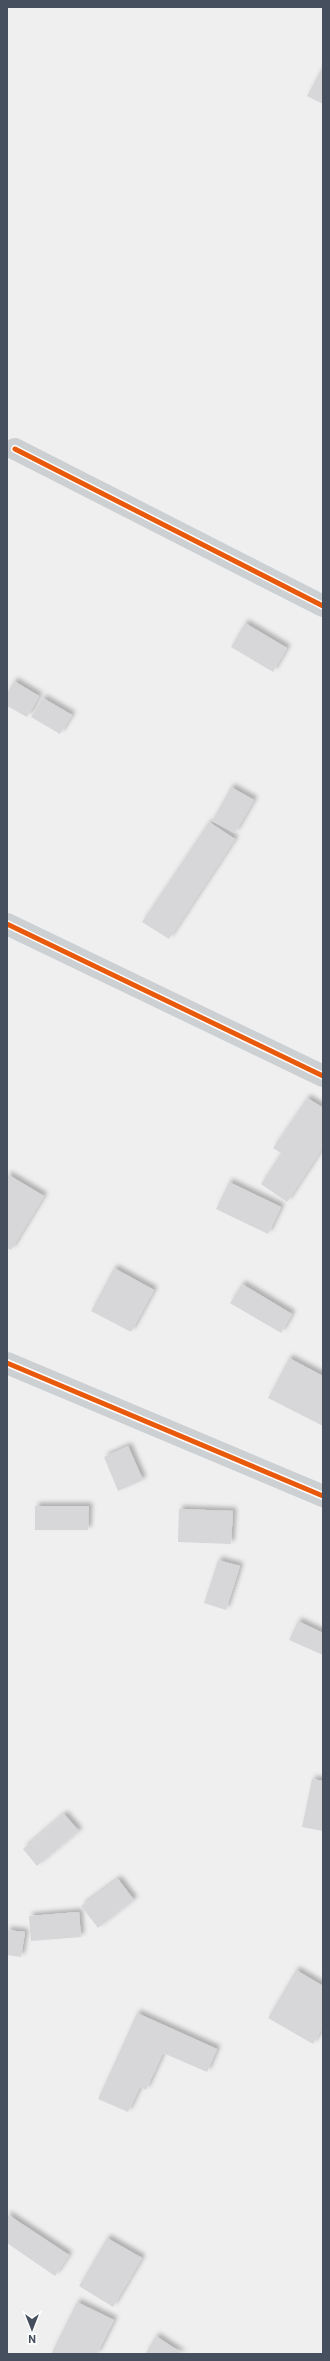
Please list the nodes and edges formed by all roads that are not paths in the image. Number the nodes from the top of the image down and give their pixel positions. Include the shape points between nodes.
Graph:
1 (10, 452) edge
2 (323, 606) edge
3 (7, 924) edge
4 (323, 1076) edge
5 (7, 1363) edge
6 (323, 1496) edge

1 - 2 street
3 - 4 street
5 - 6 street

